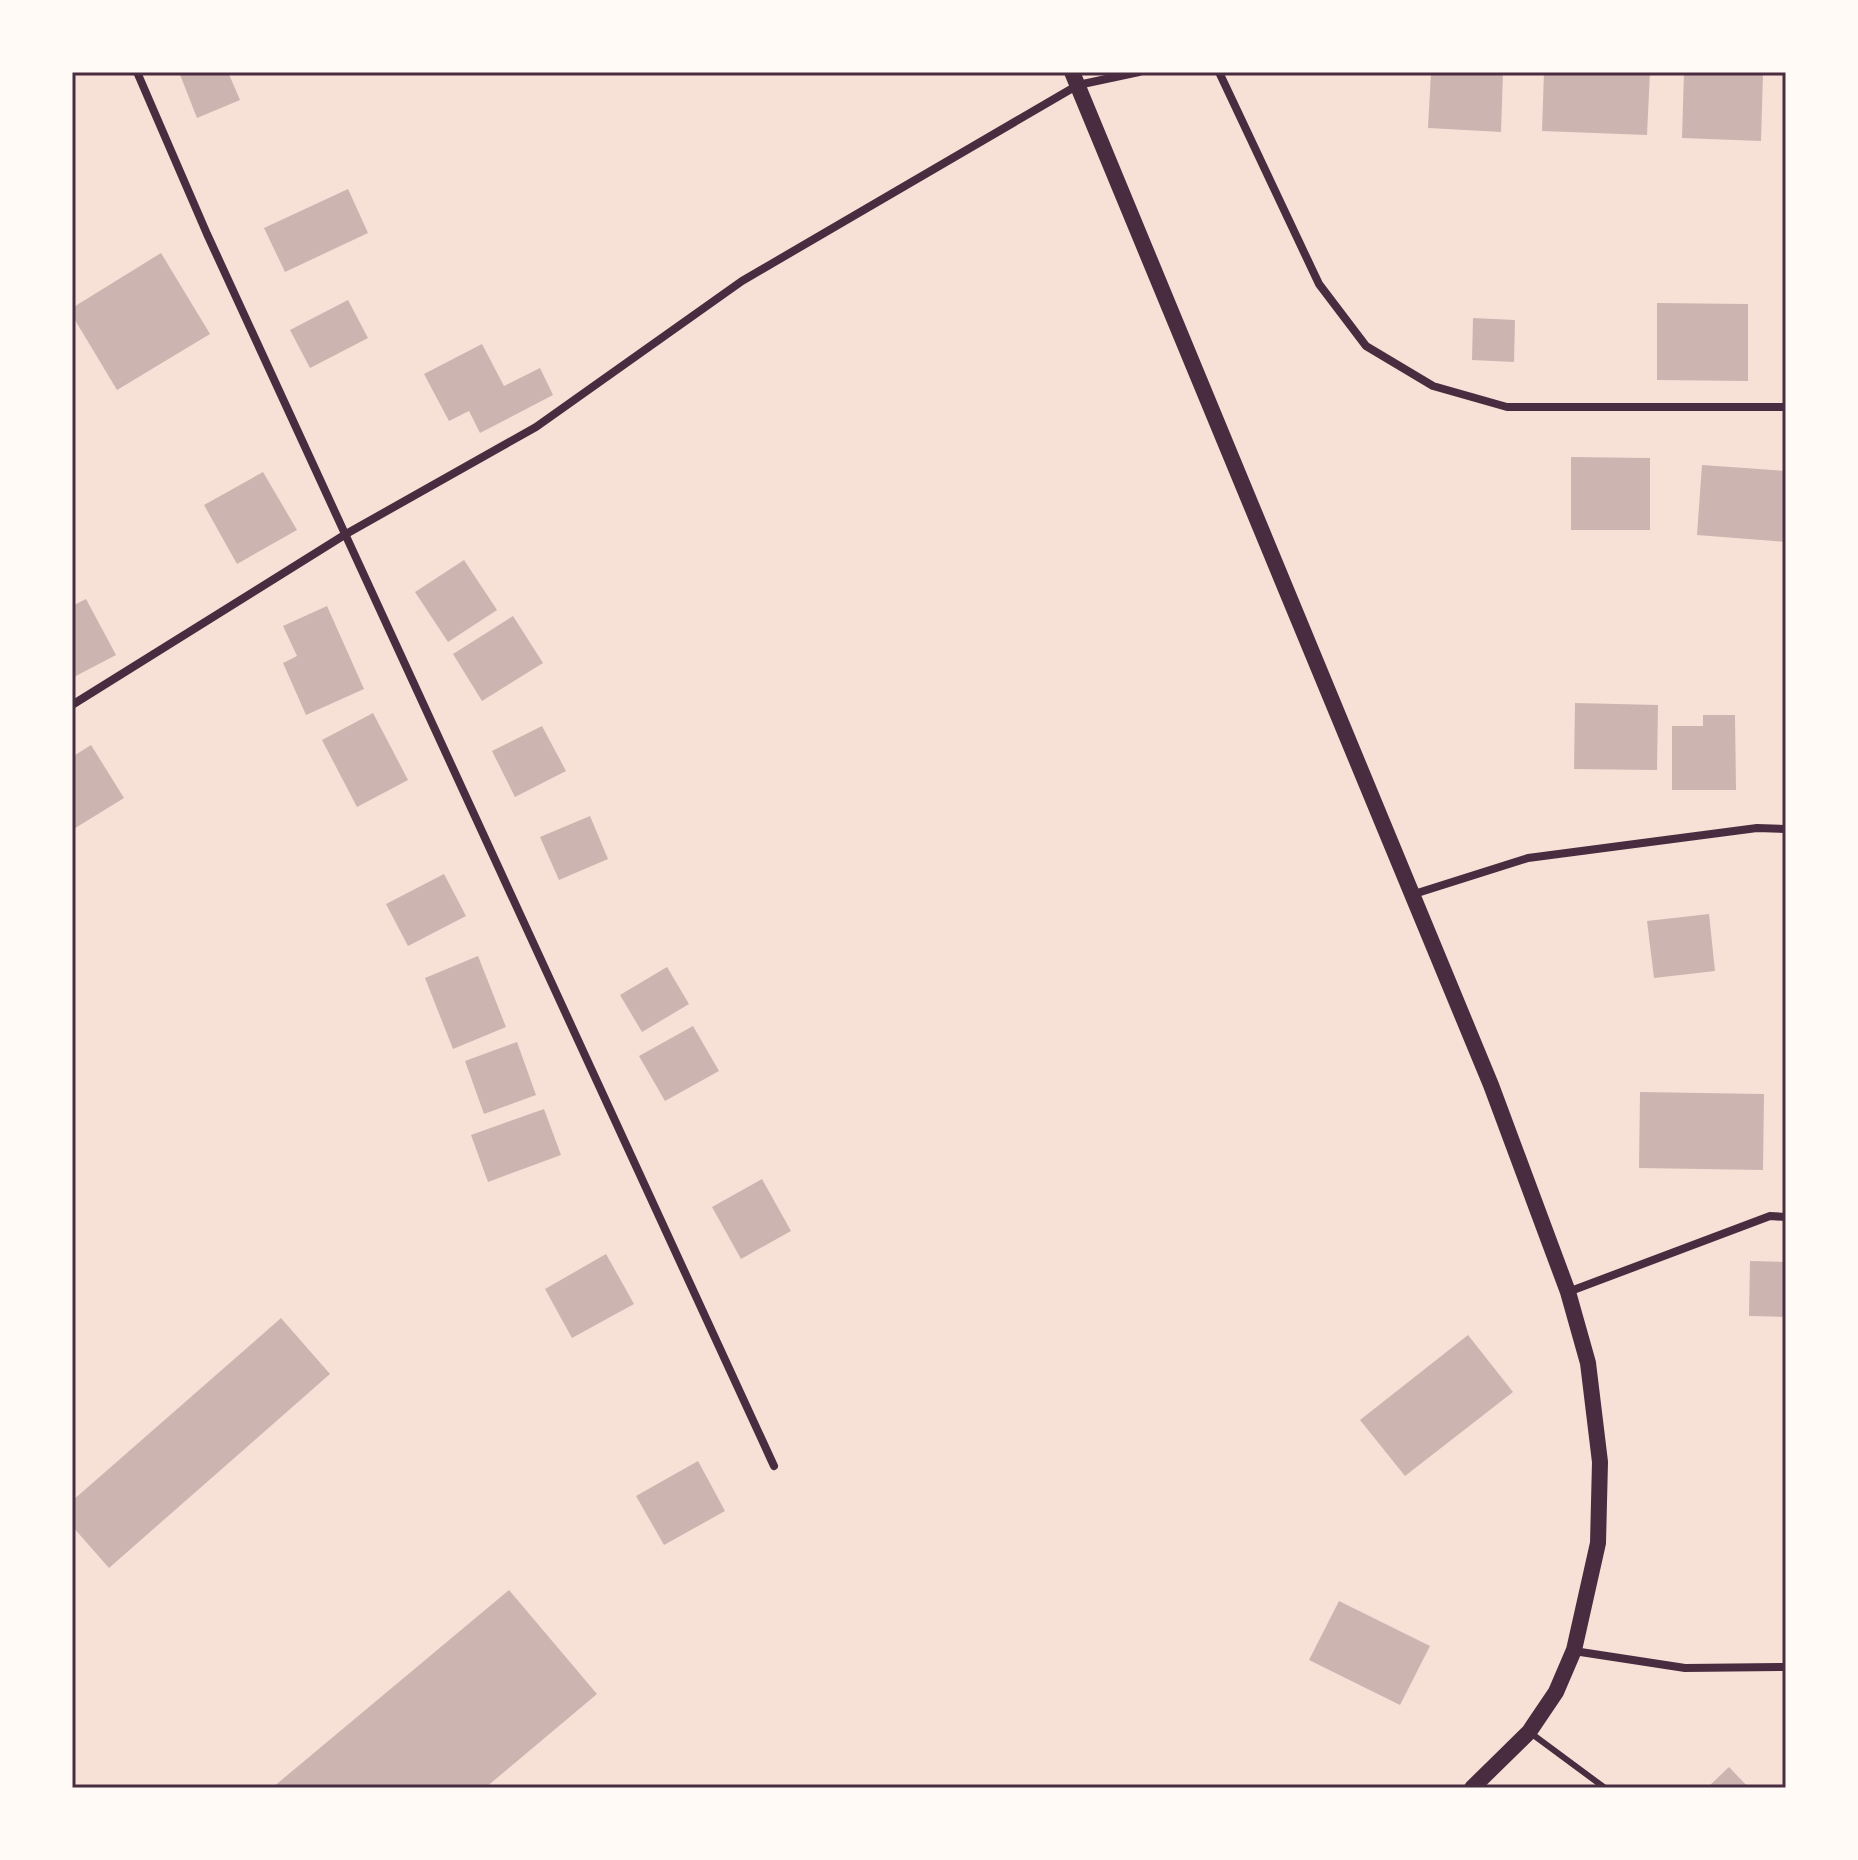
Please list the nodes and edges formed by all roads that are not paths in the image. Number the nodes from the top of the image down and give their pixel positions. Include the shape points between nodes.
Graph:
1 (137, 72) edge
2 (1139, 72) edge
3 (1219, 72) edge
4 (1075, 79) edge
5 (1786, 407) edge
6 (346, 534) junction
7 (72, 705) edge
8 (1786, 829) edge
9 (1411, 895) junction
10 (1786, 1217) edge
11 (1568, 1292) junction
12 (774, 1466) dead end
13 (1574, 1650) junction
14 (1786, 1667) edge
15 (1529, 1732) junction
16 (1472, 1788) edge
17 (1605, 1788) edge

1 - 6 street
2 - 4 street
3 - 5 street via 1319,284 1366,346 1433,386 1507,407
4 - 6 street via 742,281 536,427
4 - 9 main road
6 - 7 street
6 - 12 street
8 - 9 street via 1757,828 1528,858
9 - 11 main road via 1491,1085
10 - 11 street via 1770,1216
11 - 13 main road via 1588,1363 1600,1462 1598,1543
13 - 14 street via 1685,1668
13 - 15 main road via 1556,1692
15 - 16 main road
15 - 17 lane

